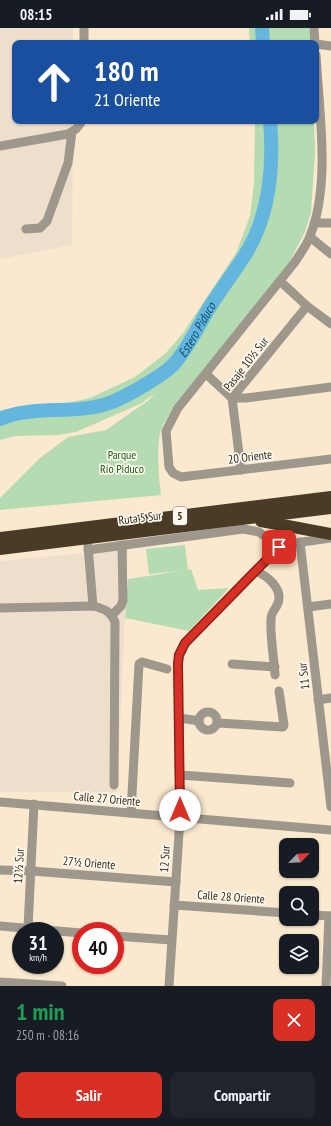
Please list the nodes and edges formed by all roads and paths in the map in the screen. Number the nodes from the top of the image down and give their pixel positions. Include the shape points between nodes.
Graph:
1 (84, 28) edge
2 (314, 28) edge
3 (84, 40) edge
4 (316, 40) edge
5 (319, 44) edge
6 (331, 46) edge
7 (319, 84) edge
8 (78, 126) edge
9 (0, 146) edge
10 (326, 152) edge
11 (314, 223) junction
12 (331, 223) edge
13 (26, 229) dead end
14 (310, 237) junction
15 (331, 254) edge
16 (280, 281) junction
17 (307, 306) junction
18 (331, 324) edge
19 (206, 374) junction
20 (331, 387) edge
21 (232, 398) junction
22 (331, 459) edge
23 (241, 470) junction
24 (327, 497) edge
25 (331, 508) edge
26 (242, 519) junction
27 (331, 534) edge
28 (0, 538) edge
29 (331, 538) edge
30 (300, 542) junction
31 (88, 544) junction
32 (122, 545) junction
33 (279, 547) junction
34 (0, 549) edge
35 (256, 571) junction
36 (331, 604) edge
37 (93, 606) junction
38 (308, 607) junction
39 (0, 608) edge
40 (112, 615) junction
41 (232, 664) dead end
42 (167, 669) dead end
43 (279, 691) dead end
44 (331, 698) edge
45 (318, 700) junction
46 (180, 718) junction
47 (199, 721) junction
48 (218, 723) junction
49 (180, 775) junction
50 (290, 783) dead end
51 (114, 785) dead end
52 (0, 802) edge
53 (34, 804) junction
54 (331, 808) edge
55 (131, 813) junction
56 (180, 818) junction
57 (331, 830) edge
58 (0, 870) edge
59 (31, 871) junction
60 (176, 882) junction
61 (174, 905) junction
62 (279, 912) edge
63 (319, 915) edge
64 (330, 916) edge
65 (28, 922) edge
66 (0, 926) edge
67 (12, 927) edge
68 (124, 937) edge
69 (171, 940) junction
70 (0, 982) edge
71 (62, 986) edge
72 (169, 986) edge
73 (326, 986) edge

1 - 3 street
2 - 4 street
5 - 6 street
7 - 10 street
8 - 9 street
8 - 13 street via 47,222 40,228
10 - 11 street
11 - 12 street
11 - 14 street
14 - 15 street
14 - 16 street
16 - 17 street
16 - 19 street
17 - 18 street
17 - 21 street, Pasaje 10½ Sur
19 - 21 street
19 - 23 street, 20 Oriente via 178,408 166,428 168,459 173,473 181,477
20 - 21 street
21 - 23 street, Pasaje 10½ Sur
22 - 23 street, 20 Oriente
24 - 28 highway, Ruta 5 Sur / 5
25 - 26 highway, Ruta 5 Sur / 5
26 - 27 highway
26 - 31 highway, Ruta 5 Sur / 5
29 - 30 street
30 - 33 street
30 - 38 street, 11 Sur
31 - 32 street
31 - 34 highway, Ruta 5 Sur / 5
31 - 37 street
32 - 33 street via 242,529 259,532
32 - 40 street via 123,600
33 - 35 street, 12 Sur
35 - 41 street via 274,583 279,595 270,618 275,671
35 - 46 street, 12 Sur via 185,643 178,664
36 - 38 street
37 - 39 street
37 - 40 street via 106,609
38 - 45 street, 11 Sur
40 - 51 street via 115,622
42 - 55 street via 142,662 139,664
43 - 48 street via 283,727
44 - 45 street
45 - 54 street, 11 Sur
46 - 47 street
46 - 49 street, 12 Sur
47 - 48 street via 203,728 208,730
47 - 48 street via 202,714 209,711 216,715
49 - 50 street
49 - 56 street, 12 Sur
52 - 53 street, Calle 27 Oriente
53 - 55 street, Calle 27 Oriente
53 - 59 street, 12½ Sur
55 - 56 street, Calle 27 Oriente
56 - 57 street, Calle 27 Oriente
56 - 60 street, 12 Sur
58 - 59 street, 27½ Oriente
59 - 60 street, 27½ Oriente
59 - 65 street, 12½ Sur
60 - 61 street, 12 Sur
61 - 62 street, Calle 28 Oriente
61 - 69 street, 12 Sur
63 - 64 street
64 - 73 street
66 - 67 street
68 - 69 street
69 - 72 street, 12 Sur
70 - 71 street

